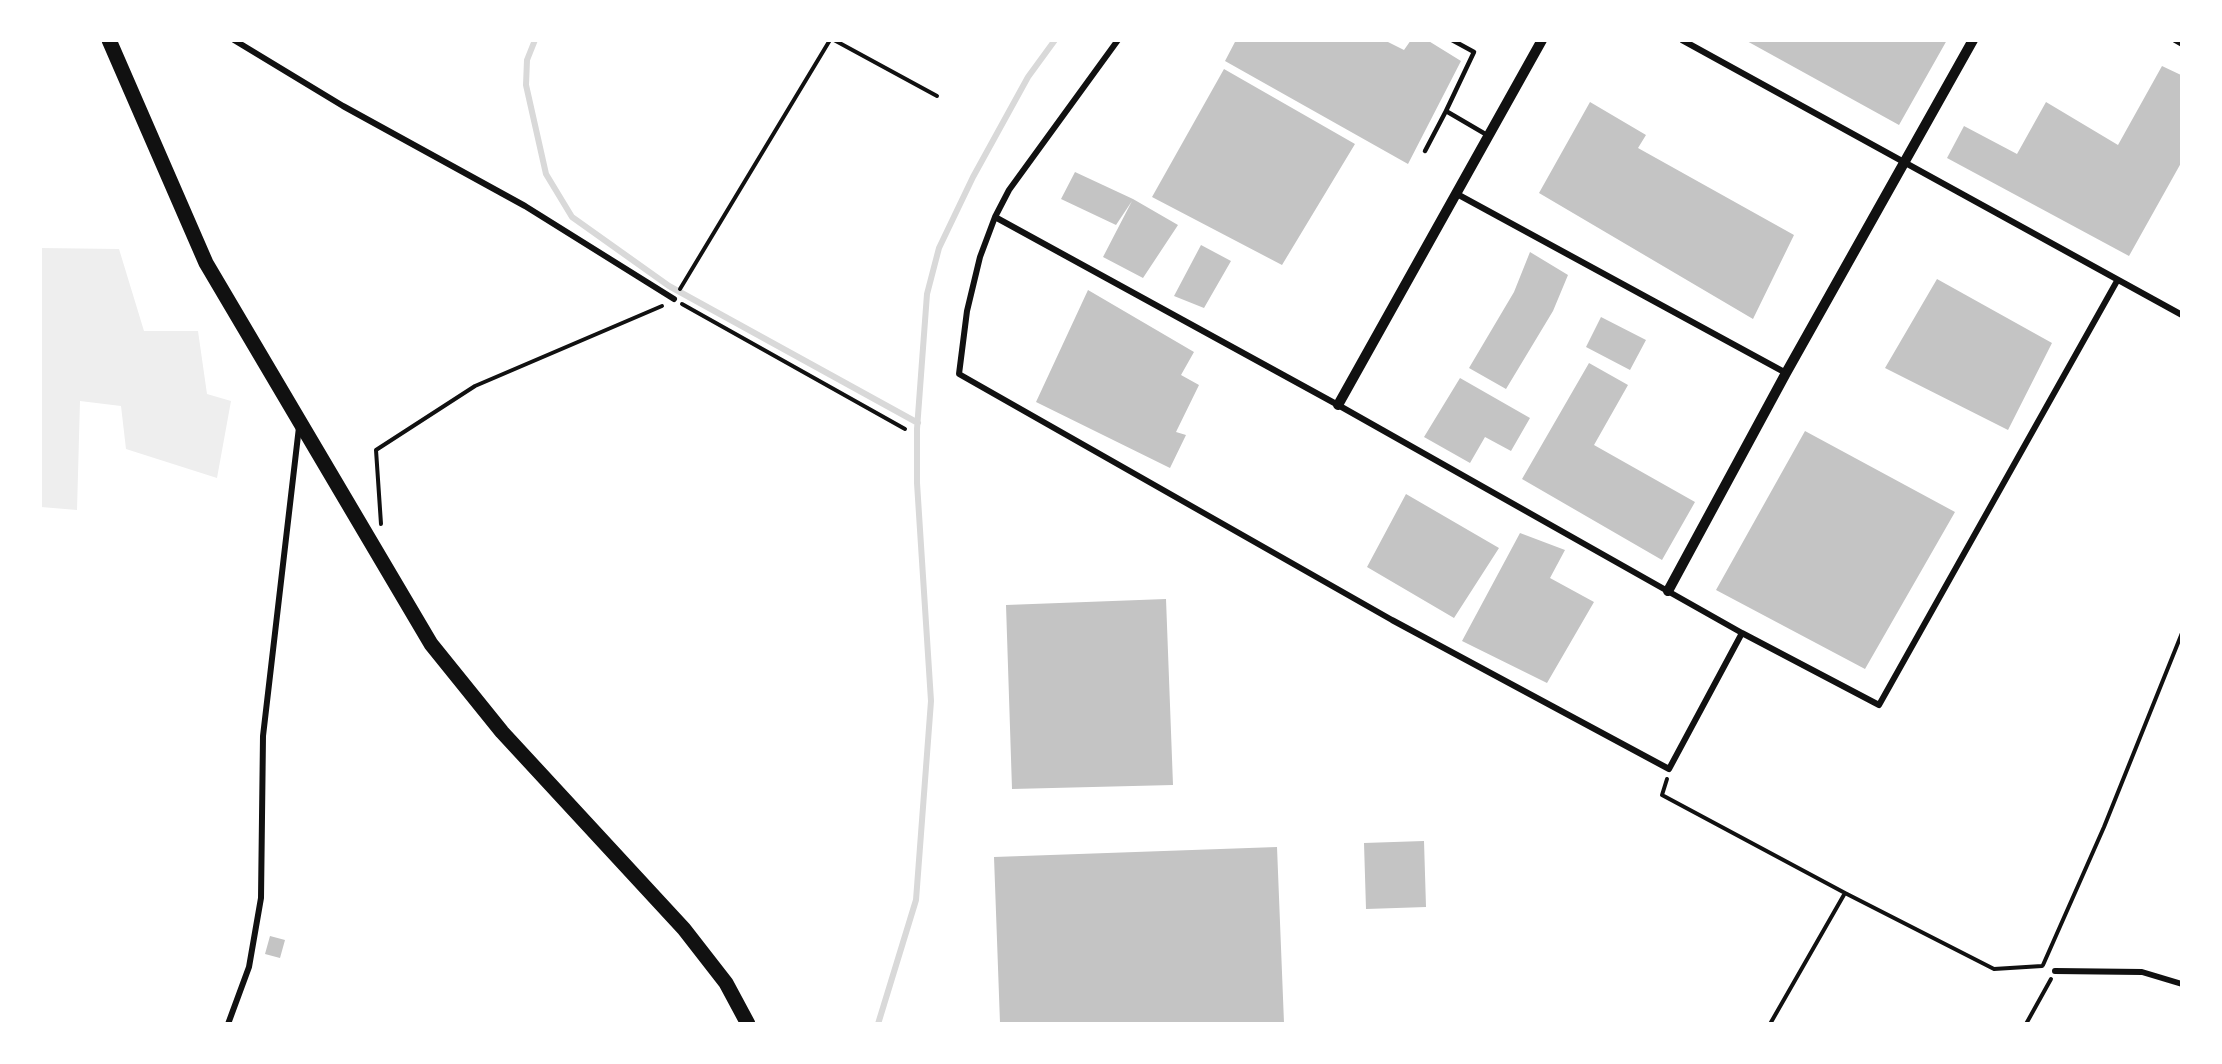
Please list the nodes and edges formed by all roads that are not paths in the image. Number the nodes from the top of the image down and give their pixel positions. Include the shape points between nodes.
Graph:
1 (109, 40) edge
2 (234, 40) edge
3 (1118, 40) edge
4 (1452, 40) edge
5 (1542, 40) edge
6 (1682, 40) edge
7 (1973, 40) edge
8 (2175, 40) edge
9 (2181, 44) edge
10 (1446, 111) junction
11 (1489, 136) junction
12 (1425, 151) dead end
13 (1905, 164) junction
14 (1457, 194) junction
15 (994, 217) junction
16 (2117, 281) junction
17 (674, 299) road end
18 (2181, 315) edge
19 (1786, 373) junction
20 (1338, 405) junction
21 (299, 421) junction
22 (1668, 591) junction
23 (1742, 633) junction
24 (2055, 971) road end
25 (2181, 984) edge
26 (228, 1023) edge
27 (748, 1023) edge

1 - 21 main road via 206,263
2 - 17 street via 343,106 525,206
3 - 15 street via 1009,190
4 - 10 lane via 1474,52
5 - 11 street
6 - 13 street
7 - 13 street
8 - 9 street
10 - 11 lane
10 - 12 lane
11 - 14 street
13 - 16 street
13 - 19 street
14 - 19 street
14 - 20 street
15 - 20 street
15 - 23 street via 967,311 959,374 1392,620 1669,769
16 - 18 street
16 - 23 street via 1880,705
19 - 22 street
20 - 22 street
21 - 26 street via 263,736 261,898 249,967
21 - 27 main road via 431,644 502,732 684,929 726,983
22 - 23 street
24 - 25 street via 2142,972

